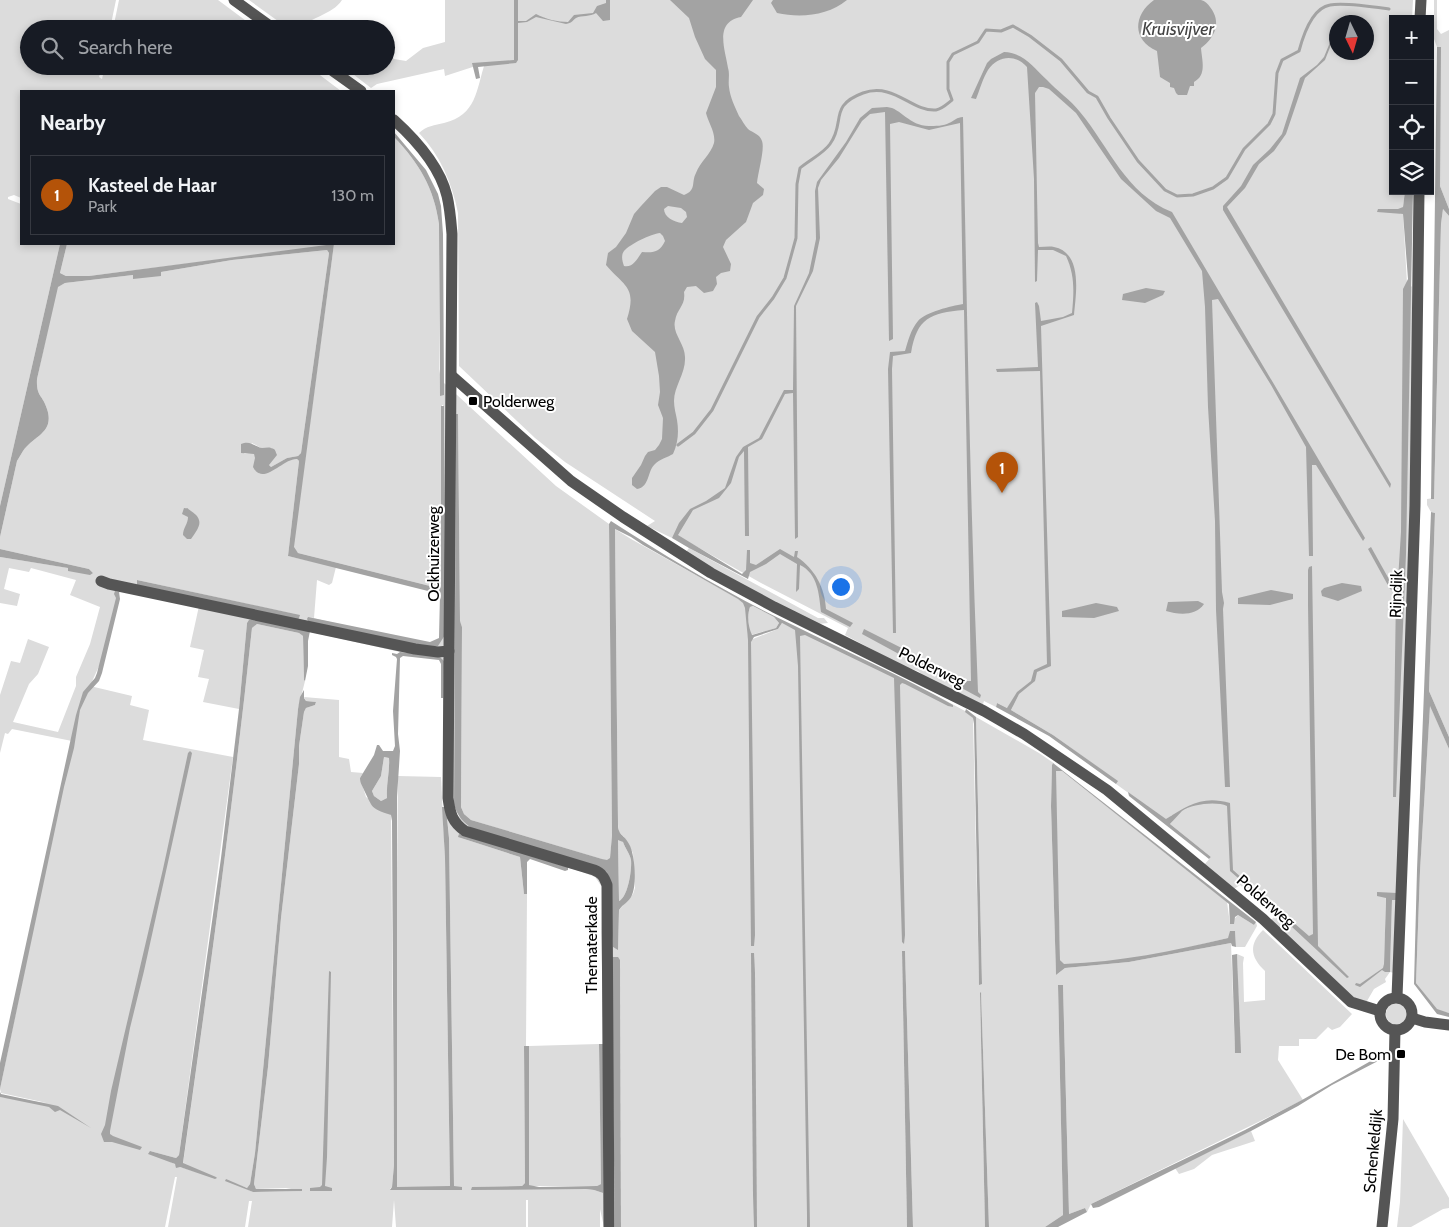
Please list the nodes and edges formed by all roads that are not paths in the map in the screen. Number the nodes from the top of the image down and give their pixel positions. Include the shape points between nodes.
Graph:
1 (234, 0) edge
2 (1421, 0) edge
3 (1420, 15) edge
4 (262, 20) edge
5 (339, 75) edge
6 (360, 90) edge
7 (395, 121) edge
8 (1419, 195) edge
9 (452, 376) junction
10 (101, 580) dead end
11 (449, 651) junction
12 (1397, 997) junction
13 (1380, 1011) junction
14 (1412, 1018) junction
15 (1449, 1026) edge
16 (1395, 1030) junction
17 (609, 1227) edge
18 (1382, 1227) edge

1 - 4 street
2 - 3 street
5 - 6 street
7 - 9 street, Ockhuizerweg via 433,164 447,195 452,234
8 - 12 street, Rijndijk via 1414,516
9 - 11 street, Ockhuizerweg
9 - 13 street, Polderweg via 571,481 711,573 984,711 1106,790 1263,919 1351,1002
10 - 11 street via 415,649
11 - 17 street, Thematerkade via 448,798 454,821 465,831 594,870 605,877
12 - 13 street via 1383,1003
12 - 14 street via 1410,1004
13 - 16 street via 1386,1027
14 - 15 street
14 - 16 street via 1403,1029
16 - 18 street, Schenkeldijk via 1395,1078

